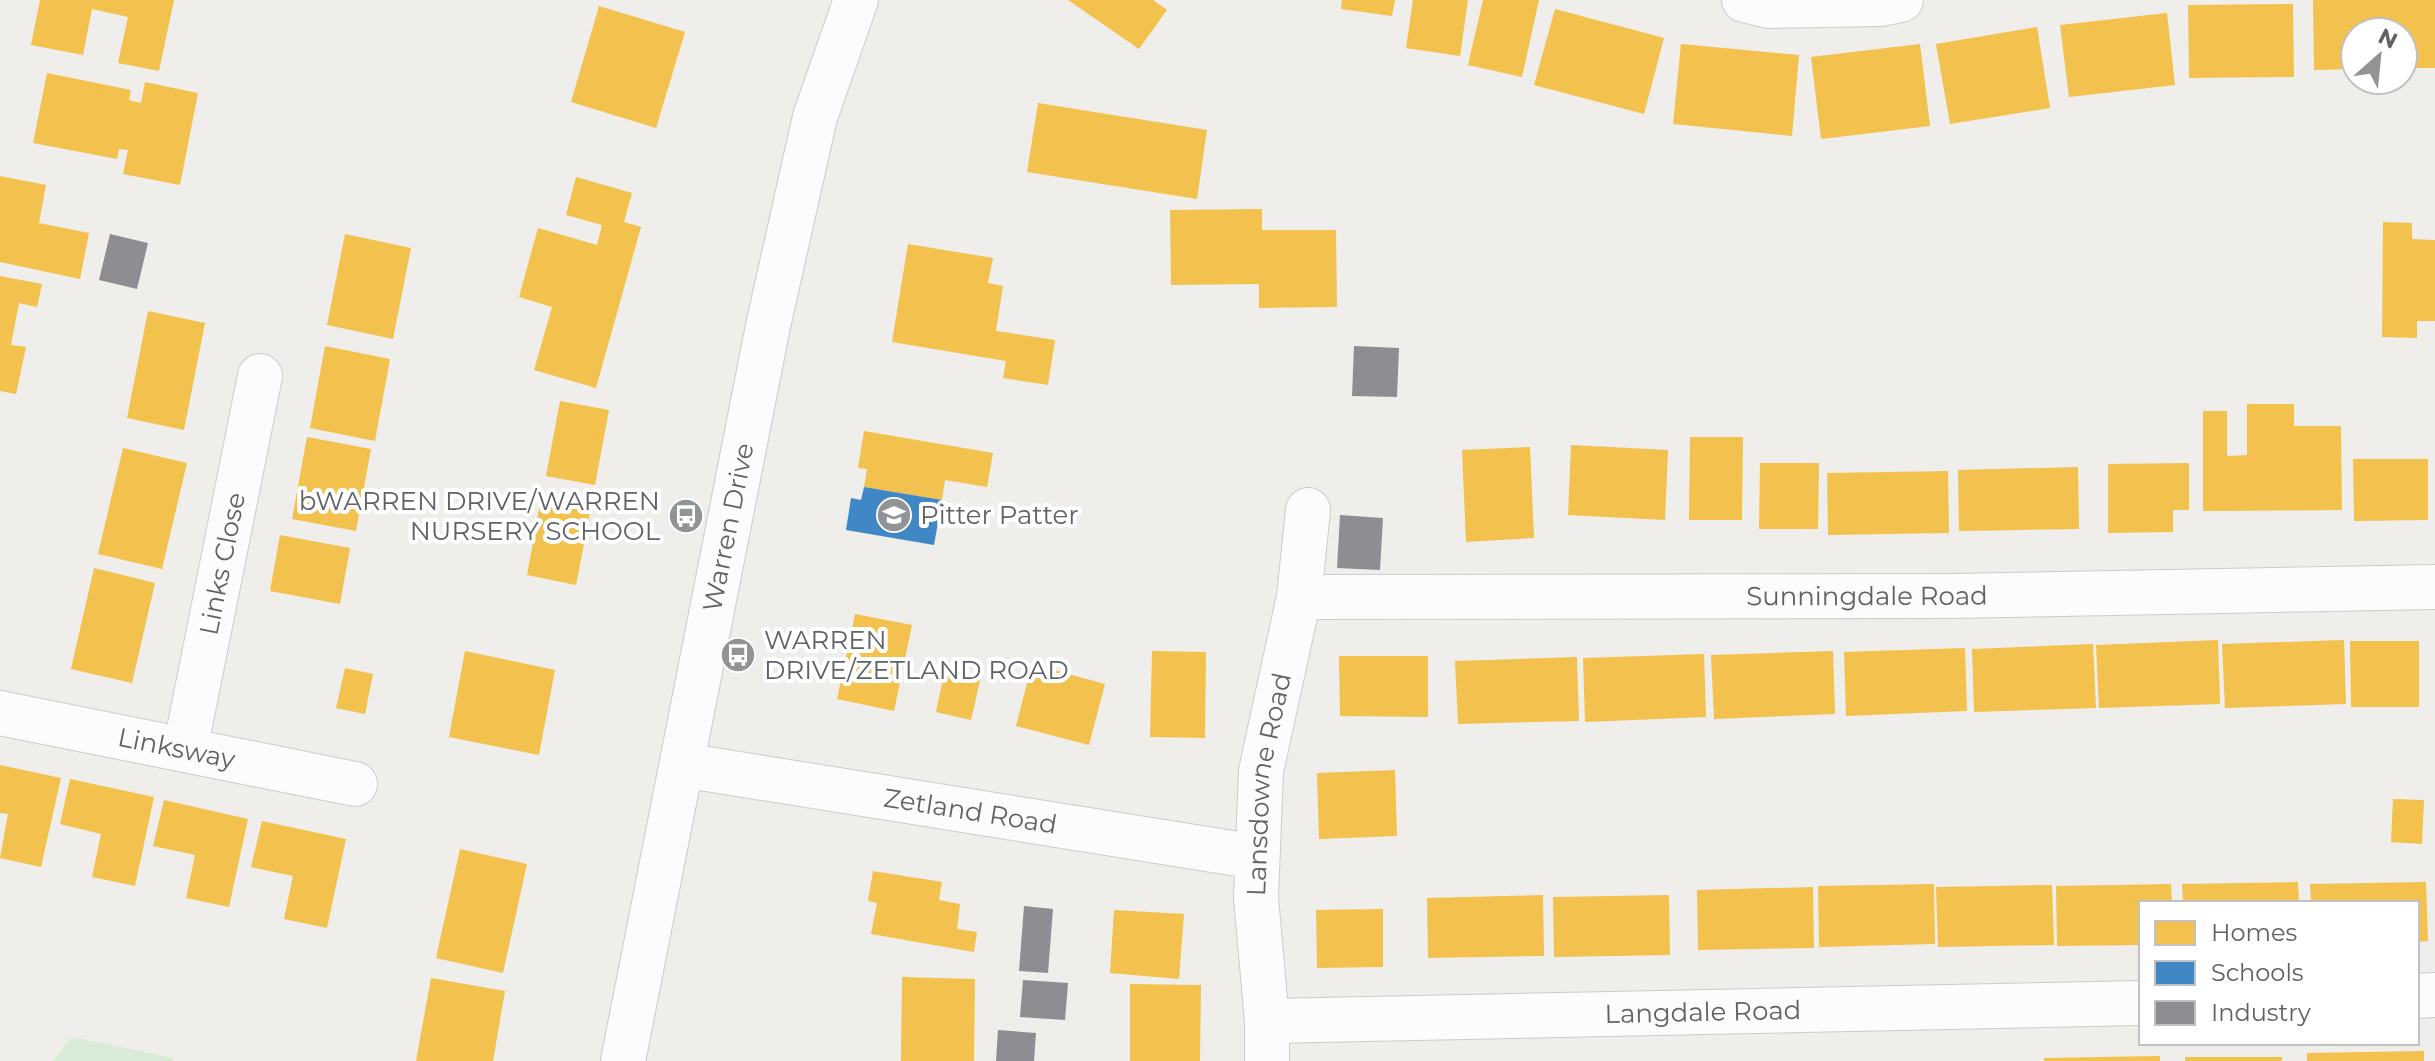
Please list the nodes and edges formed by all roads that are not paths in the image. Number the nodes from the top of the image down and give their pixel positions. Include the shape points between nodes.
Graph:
1 (856, 0) edge
2 (1744, 0) edge
3 (1901, 0) edge
4 (260, 376) dead end
5 (1308, 510) dead end
6 (2435, 587) edge
7 (1299, 597) junction
8 (0, 713) edge
9 (185, 750) junction
10 (682, 765) junction
11 (355, 784) dead end
12 (1257, 857) junction
13 (2139, 1003) edge
14 (1267, 1041) edge
15 (623, 1061) edge

1 - 10 street, Warren Drive via 815,117 768,326
2 - 3 street via 1768,6
4 - 9 street, Links Close
5 - 7 street, Lansdowne Road
6 - 7 street, Sunningdale Road via 1953,596
7 - 12 street, Lansdowne Road via 1261,771
8 - 9 street, Linksway
9 - 11 street, Linksway
10 - 12 street, Zetland Road
10 - 15 street, Warren Drive
12 - 14 street, Lansdowne Road
13 - 14 street, Langdale Road

